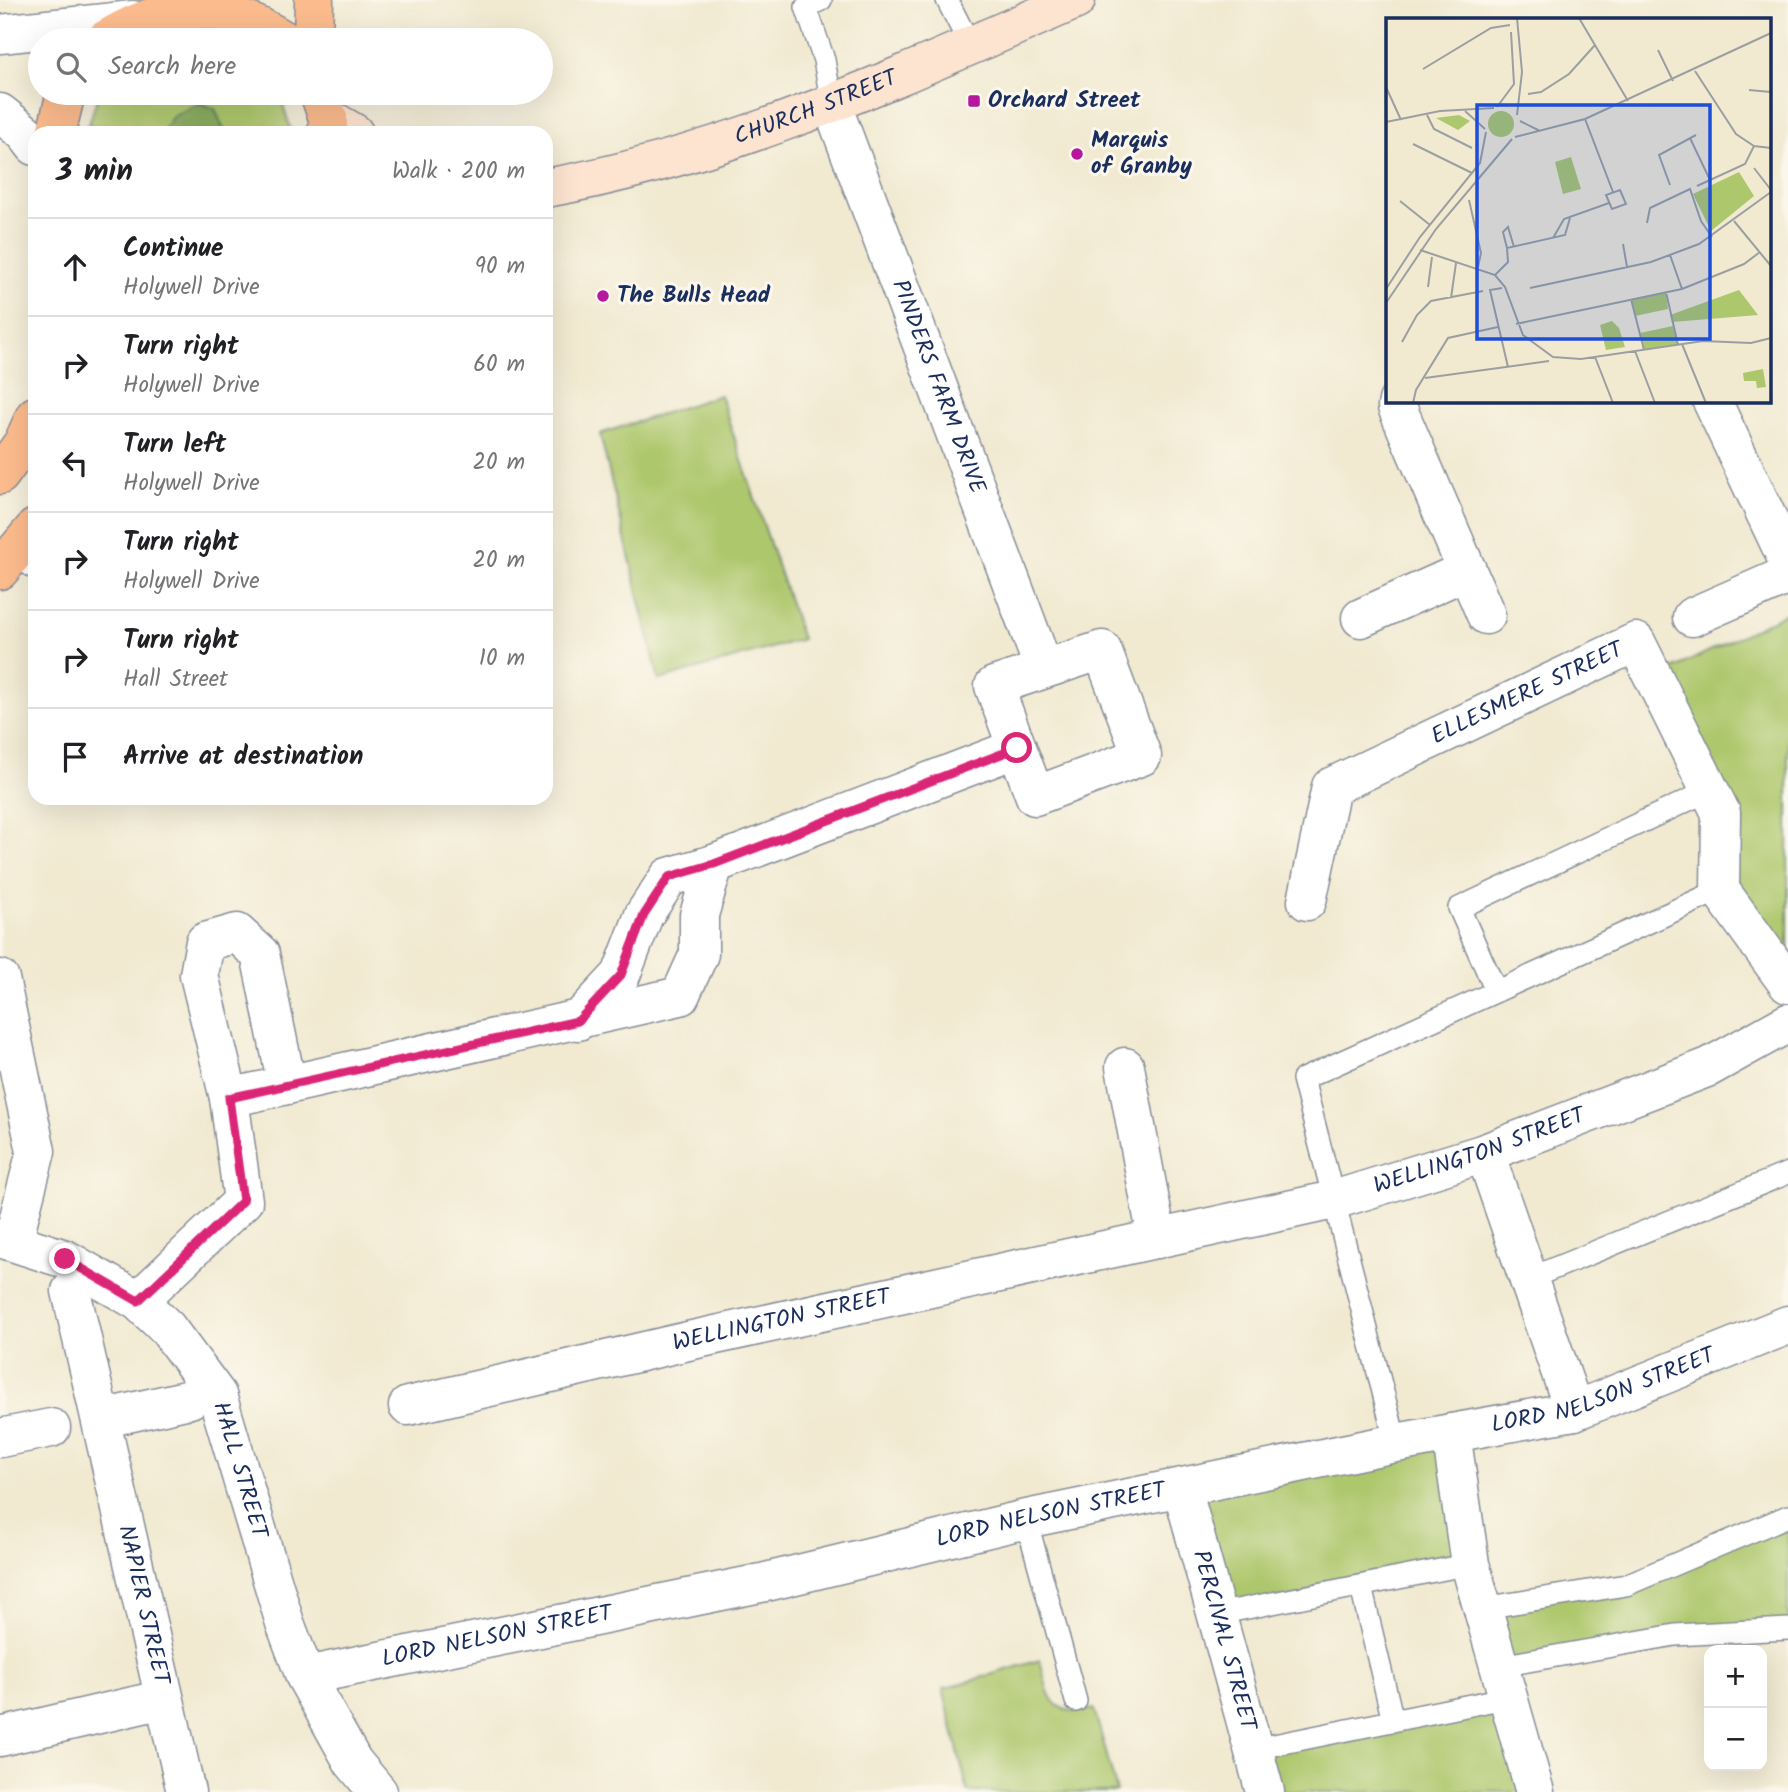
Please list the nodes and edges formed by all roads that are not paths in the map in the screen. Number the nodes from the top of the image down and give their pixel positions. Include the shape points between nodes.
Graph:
1 (314, 0) edge
2 (821, 0) edge
3 (947, 0) edge
4 (1076, 0) edge
5 (140, 18) edge
6 (52, 28) edge
7 (264, 28) edge
8 (313, 28) edge
9 (28, 31) edge
10 (0, 34) edge
11 (970, 45) junction
12 (63, 105) edge
13 (831, 105) junction
14 (0, 113) edge
15 (58, 126) edge
16 (28, 137) edge
17 (553, 187) edge
18 (1398, 402) edge
19 (1712, 402) edge
20 (28, 432) edge
21 (0, 474) edge
22 (1788, 561) edge
23 (1466, 570) junction
24 (1788, 575) edge
25 (1486, 615) dead end
26 (1692, 617) dead end
27 (1361, 618) dead end
28 (1044, 669) junction
29 (1017, 748) junction
30 (1710, 790) junction
31 (714, 864) junction
32 (1720, 890) junction
33 (1307, 901) dead end
34 (0, 979) edge
35 (1788, 984) edge
36 (1496, 991) junction
37 (578, 1021) junction
38 (1788, 1023) edge
39 (1125, 1067) dead end
40 (287, 1085) junction
41 (12, 1086) edge
42 (229, 1098) junction
43 (1485, 1153) junction
44 (1788, 1173) edge
45 (1334, 1200) junction
46 (1157, 1239) junction
47 (6, 1240) edge
48 (1528, 1279) junction
49 (71, 1291) dead end
50 (138, 1301) junction
51 (1788, 1325) edge
52 (190, 1399) dead end
53 (408, 1406) dead end
54 (1574, 1411) junction
55 (101, 1419) junction
56 (51, 1428) dead end
57 (1451, 1433) junction
58 (0, 1438) edge
59 (1396, 1443) junction
60 (1182, 1488) junction
61 (1788, 1516) edge
62 (1026, 1519) junction
63 (1471, 1564) junction
64 (1361, 1587) junction
65 (1483, 1608) junction
66 (1217, 1614) junction
67 (1788, 1629) edge
68 (305, 1676) junction
69 (1505, 1681) junction
70 (164, 1699) junction
71 (1076, 1701) dead end
72 (1393, 1721) junction
73 (0, 1737) edge
74 (1254, 1749) junction
75 (186, 1792) edge
76 (378, 1792) edge
77 (1265, 1792) edge
78 (1535, 1792) edge

1 - 8 highway
2 - 13 lane via 806,6 824,60
3 - 11 lane
4 - 11 street, CHURCH STREET
5 - 6 street
5 - 7 highway via 201,6 245,16
9 - 10 street
11 - 13 street, CHURCH STREET
12 - 15 highway
13 - 17 street, CHURCH STREET via 683,157
13 - 28 street, PINDERS FARM DRIVE
14 - 16 street
18 - 23 street
19 - 22 street
20 - 21 highway
23 - 25 street
23 - 27 street
24 - 26 street
28 - 29 street via 994,686
28 - 29 street via 1102,650 1142,755 1035,796
29 - 31 street
30 - 32 street, ELLESMERE STREET via 1721,813
30 - 33 street, ELLESMERE STREET via 1636,642 1331,787
30 - 36 lane via 1459,908
31 - 37 street via 669,877 644,915 621,975
31 - 37 street via 699,915 699,954 680,996
32 - 35 street
32 - 36 lane
34 - 41 street
36 - 45 lane via 1303,1079
37 - 40 street
38 - 43 street, WELLINGTON STREET via 1709,1067
39 - 46 street
40 - 42 street
40 - 42 street via 260,954 237,933 205,942 199,975
41 - 47 street via 36,1151
42 - 50 street via 243,1201
43 - 45 street, WELLINGTON STREET
43 - 48 street
44 - 48 lane
45 - 46 street, WELLINGTON STREET
45 - 59 lane
46 - 53 street, WELLINGTON STREET
47 - 50 street, HALL STREET via 65,1259
48 - 54 street
49 - 55 street, NAPIER STREET
50 - 68 street, HALL STREET via 167,1328 216,1395
51 - 54 street, LORD NELSON STREET
52 - 55 street
54 - 57 street, LORD NELSON STREET
55 - 70 street, NAPIER STREET
56 - 58 street
57 - 59 street, LORD NELSON STREET
57 - 63 street
59 - 60 street, LORD NELSON STREET
60 - 62 street, LORD NELSON STREET
60 - 66 street, PERCIVAL STREET
61 - 65 lane via 1626,1585
62 - 68 street, LORD NELSON STREET via 766,1581
62 - 71 lane
63 - 64 lane
63 - 65 street
64 - 66 lane
64 - 72 lane
65 - 69 street
66 - 74 street, PERCIVAL STREET
67 - 69 lane via 1675,1635
68 - 76 street, HALL STREET via 353,1762
69 - 72 lane
69 - 78 street
70 - 73 street
70 - 75 street, NAPIER STREET
72 - 74 lane
74 - 77 street, PERCIVAL STREET

